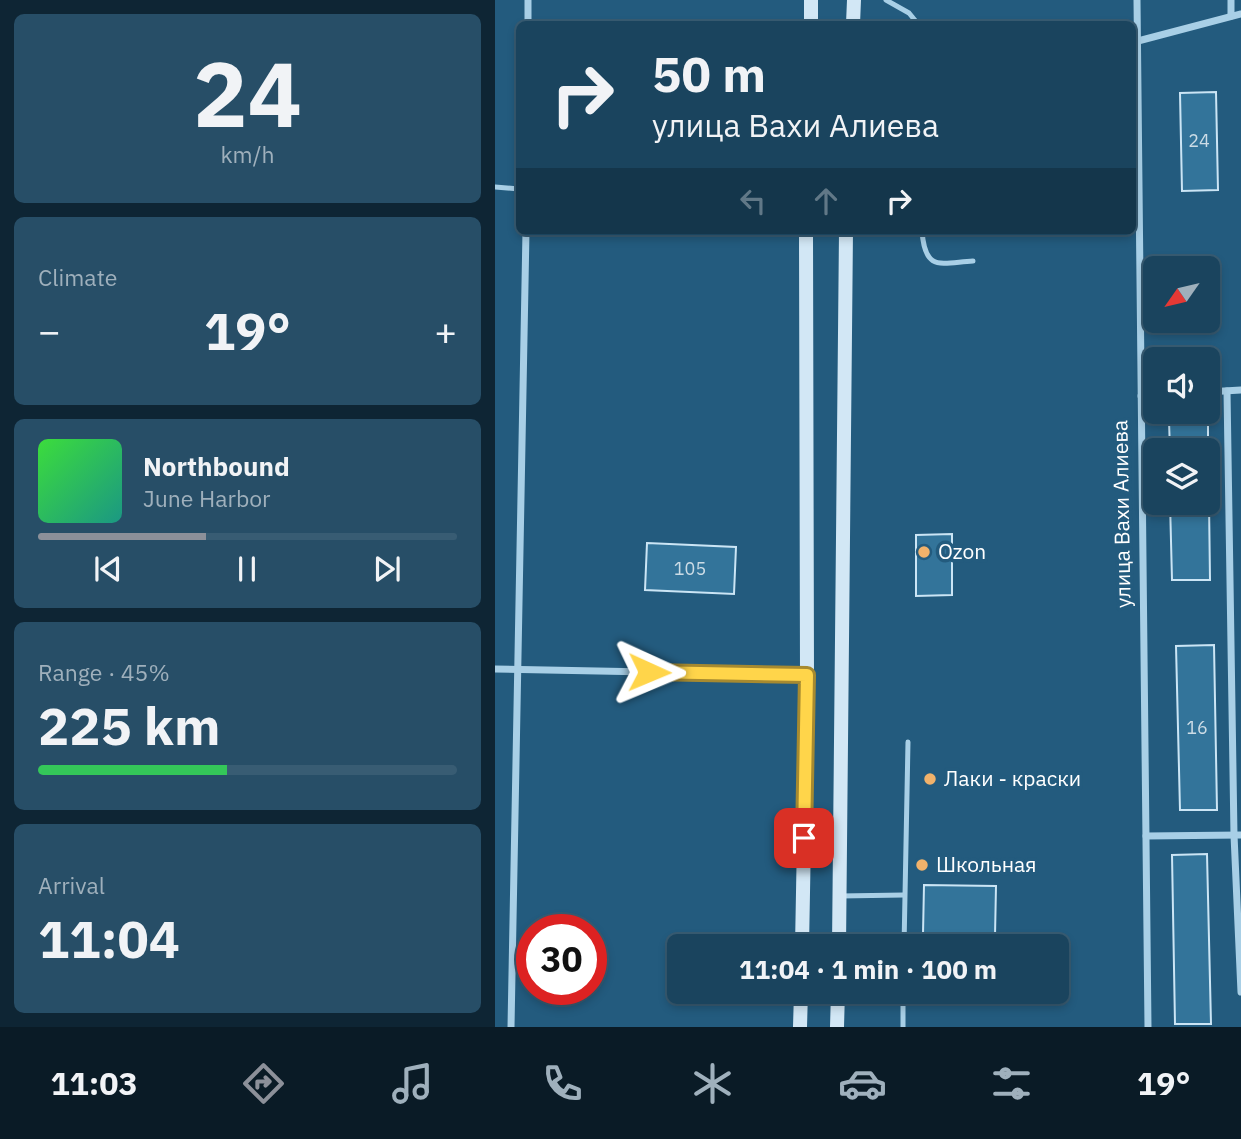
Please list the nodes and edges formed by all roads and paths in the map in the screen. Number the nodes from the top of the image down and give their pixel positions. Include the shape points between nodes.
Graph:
1 (528, 0) edge
2 (811, 0) edge
3 (854, 0) edge
4 (886, 0) edge
5 (1137, 0) edge
6 (1231, 0) edge
7 (1241, 14) edge
8 (1231, 16) junction
9 (528, 21) edge
10 (811, 21) edge
11 (853, 21) edge
12 (916, 21) edge
13 (1138, 41) junction
14 (495, 187) edge
15 (516, 189) edge
16 (526, 235) edge
17 (807, 235) edge
18 (846, 235) edge
19 (923, 235) edge
20 (973, 261) dead end
21 (1241, 390) edge
22 (1220, 391) edge
23 (1227, 391) junction
24 (1141, 396) joint
25 (495, 669) edge
26 (517, 670) junction
27 (807, 675) junction
28 (908, 742) dead end
29 (1237, 835) edge
30 (1146, 836) junction
31 (904, 895) junction
32 (840, 896) junction
33 (802, 934) edge
34 (839, 934) edge
35 (903, 934) edge
36 (1241, 992) edge
37 (801, 1004) edge
38 (838, 1004) edge
39 (903, 1004) edge
40 (511, 1027) edge
41 (800, 1027) edge
42 (837, 1027) edge
43 (903, 1027) edge
44 (1148, 1027) edge

1 - 9 street
2 - 10 main road
3 - 11 main road
4 - 12 lane
5 - 13 street, улица Вахи Алиева
6 - 8 street
7 - 8 street
8 - 13 street
13 - 24 street, улица Вахи Алиева
14 - 15 lane
16 - 26 street
17 - 27 main road
18 - 32 main road
19 - 20 lane via 927,257 937,263
21 - 23 street
22 - 23 street
23 - 29 street
24 - 30 street, улица Вахи Алиева
25 - 26 street
26 - 27 street
26 - 40 street
27 - 33 main road
28 - 31 lane
29 - 30 street
29 - 36 street
30 - 44 street, улица Вахи Алиева
31 - 32 lane
31 - 35 lane
32 - 34 main road
37 - 41 main road
38 - 42 main road
39 - 43 lane

